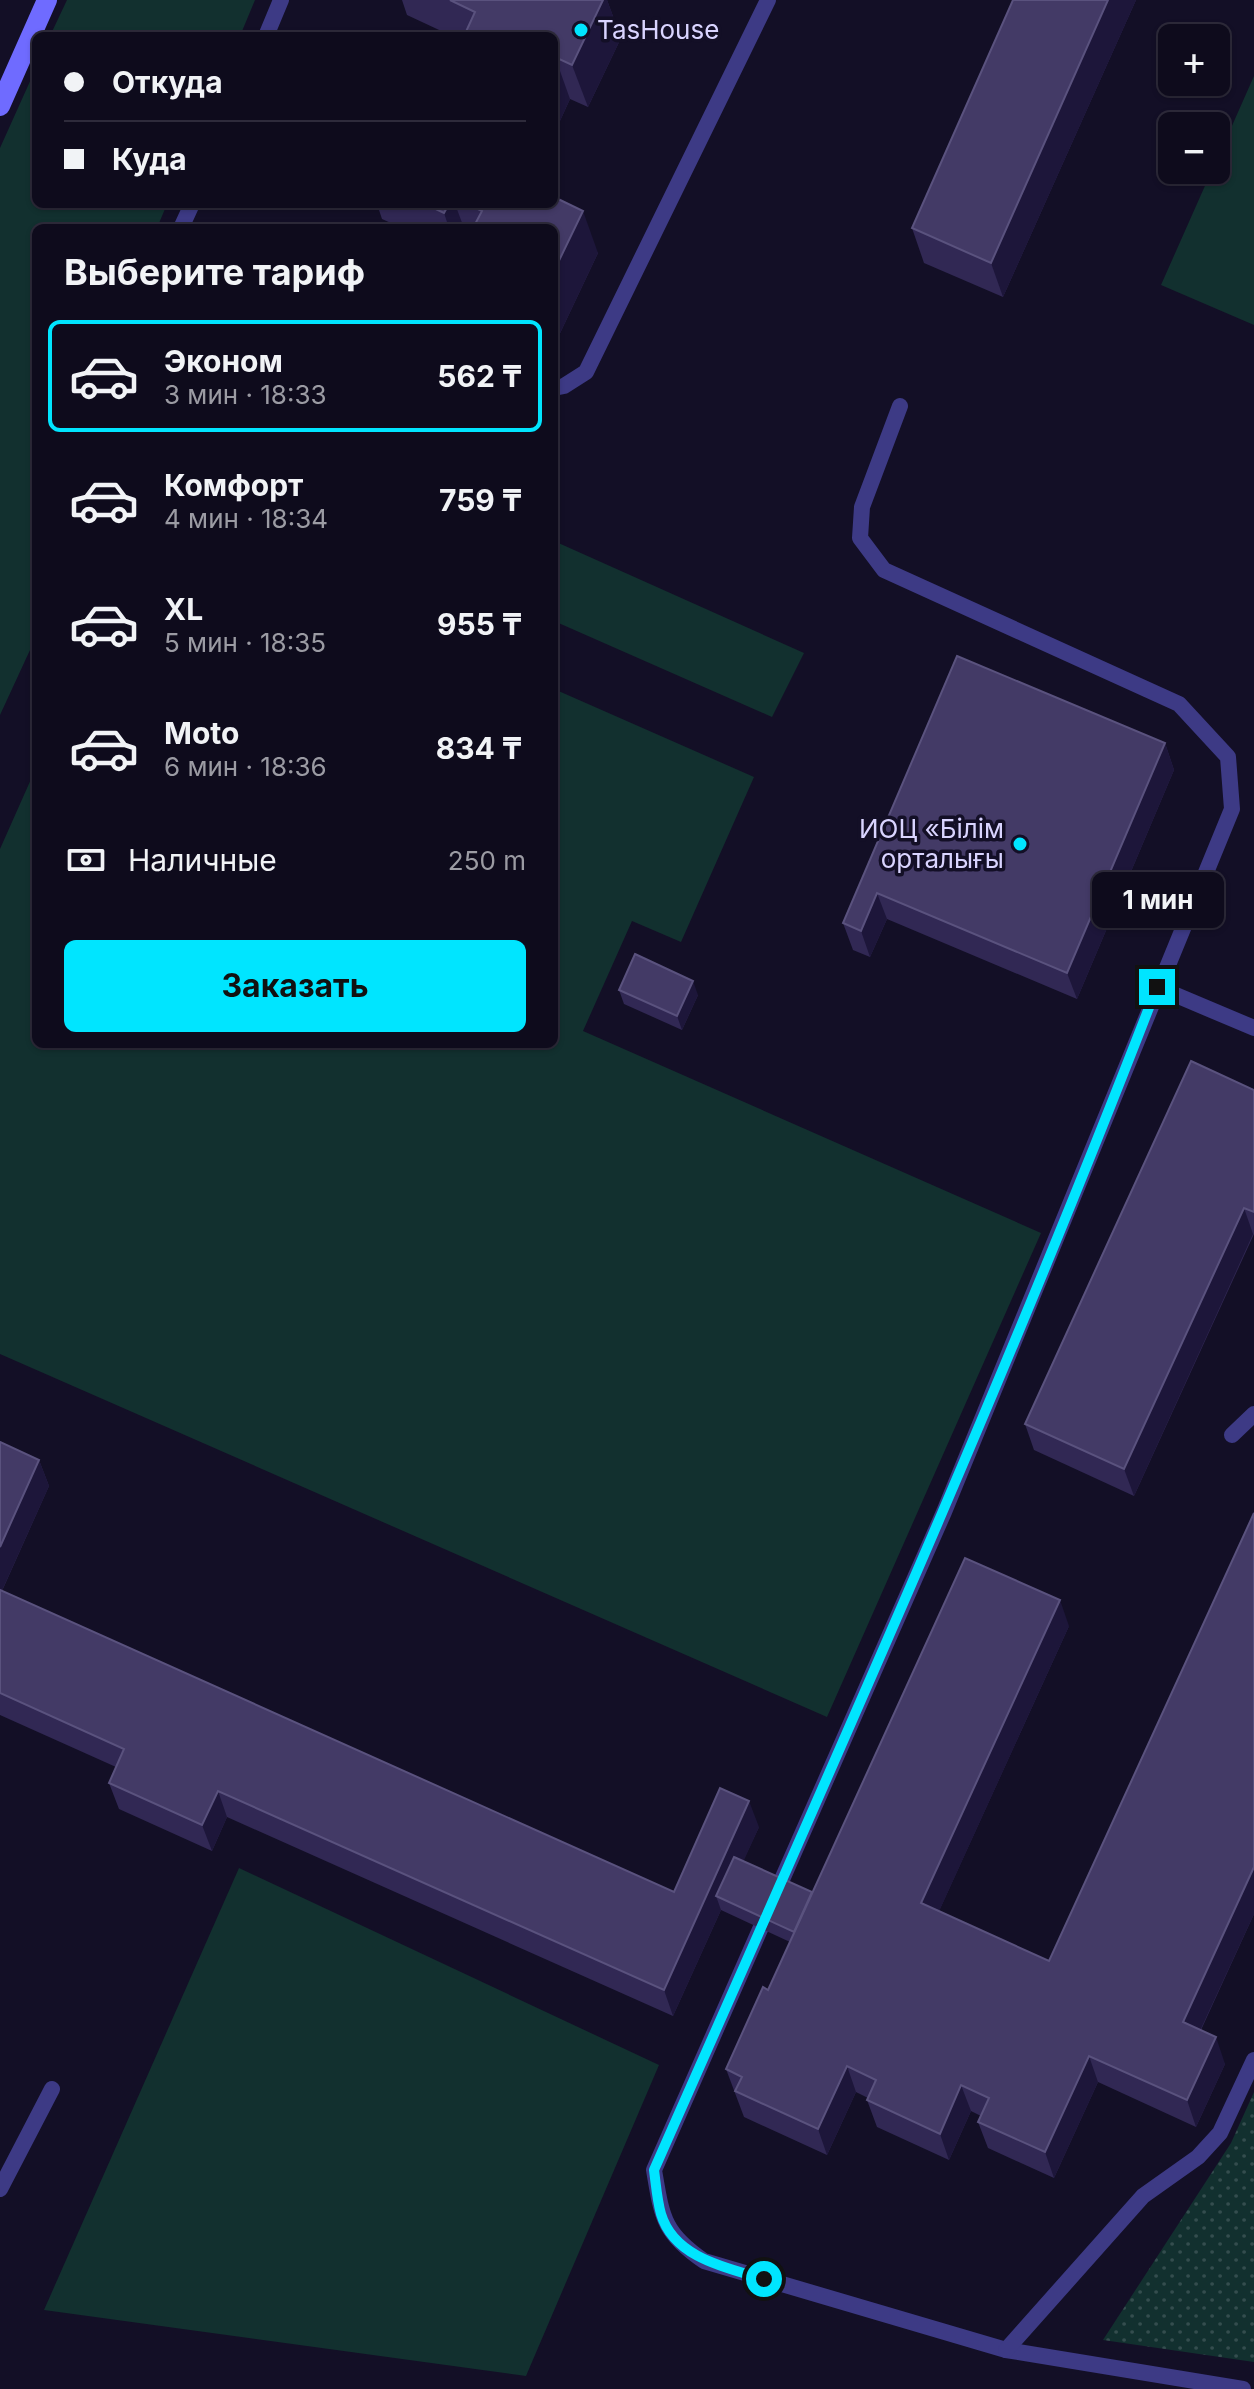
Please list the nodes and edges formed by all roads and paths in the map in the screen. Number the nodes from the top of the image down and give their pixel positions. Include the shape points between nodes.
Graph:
1 (47, 0) edge
2 (281, 0) edge
3 (768, 0) edge
4 (33, 32) edge
5 (268, 32) edge
6 (32, 34) edge
7 (0, 106) edge
8 (558, 387) edge
9 (900, 406) dead end
10 (1157, 987) junction
11 (1254, 1028) edge
12 (1254, 1414) edge
13 (1232, 1435) dead end
14 (1254, 2060) edge
15 (52, 2089) dead end
16 (0, 2189) edge
17 (1006, 2350) junction
18 (1243, 2389) edge

1 - 4 main road
2 - 5 lane
3 - 8 lane via 586,372
6 - 7 main road
9 - 10 lane via 862,507 860,538 884,570 1179,704 1228,757 1232,809
10 - 11 lane
10 - 17 lane via 944,1512 654,2170 662,2218 681,2246 704,2261
12 - 13 lane
14 - 17 lane via 1220,2133 1198,2157 1143,2196
15 - 16 lane
17 - 18 lane

